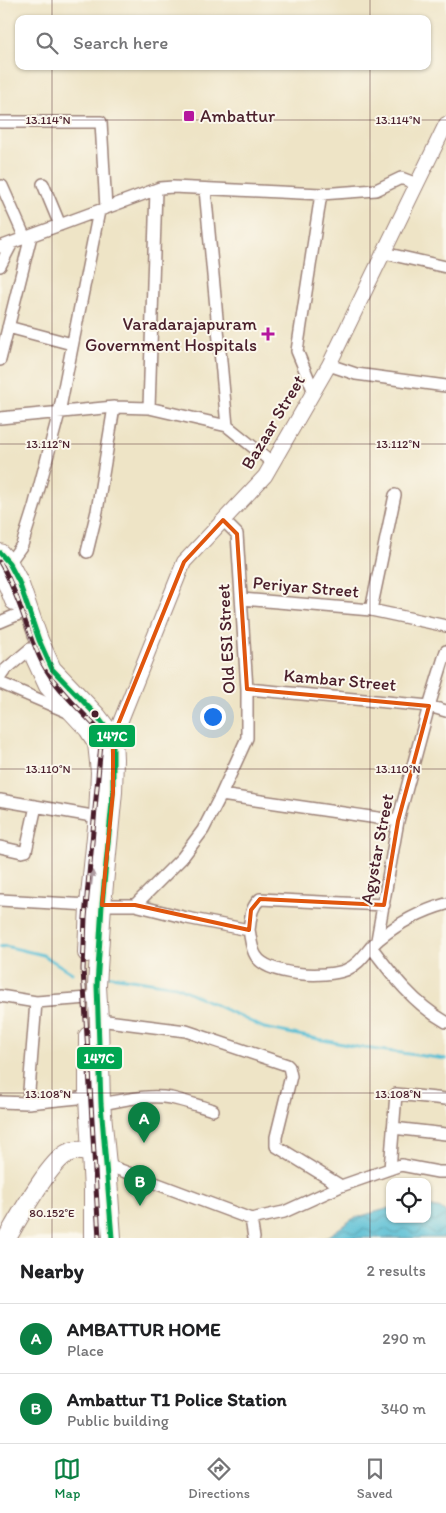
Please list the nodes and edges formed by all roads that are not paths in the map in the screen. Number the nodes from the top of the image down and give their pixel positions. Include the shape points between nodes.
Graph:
1 (0, 122) edge
2 (446, 124) edge
3 (44, 184) dead end
4 (417, 184) junction
5 (2, 186) dead end
6 (205, 189) junction
7 (156, 190) junction
8 (321, 194) junction
9 (103, 209) junction
10 (60, 225) junction
11 (28, 237) junction
12 (12, 243) junction
13 (0, 248) edge
14 (384, 253) junction
15 (0, 266) edge
16 (446, 267) edge
17 (8, 327) junction
18 (72, 344) junction
19 (0, 360) edge
20 (329, 365) junction
21 (446, 386) edge
22 (314, 392) junction
23 (114, 407) junction
24 (149, 408) junction
25 (59, 413) junction
26 (0, 418) edge
27 (227, 426) junction
28 (273, 463) junction
29 (395, 495) dead end
30 (223, 520) junction
31 (87, 552) dead end
32 (3, 563) edge
33 (242, 599) junction
34 (370, 610) junction
35 (19, 614) junction
36 (0, 622) edge
37 (446, 626) edge
38 (30, 649) junction
39 (446, 650) edge
40 (0, 677) edge
41 (0, 683) edge
42 (247, 688) junction
43 (429, 706) junction
44 (446, 711) edge
45 (73, 714) junction
46 (105, 740) junction
47 (221, 795) junction
48 (0, 800) edge
49 (36, 806) junction
50 (98, 817) junction
51 (398, 821) junction
52 (0, 847) edge
53 (0, 900) edge
54 (446, 904) edge
55 (95, 905) junction
56 (135, 905) junction
57 (384, 905) junction
58 (250, 930) junction
59 (375, 944) junction
60 (91, 990) junction
61 (0, 996) edge
62 (36, 1002) junction
63 (100, 1020) junction
64 (446, 1022) edge
65 (446, 1099) edge
66 (94, 1100) junction
67 (0, 1102) edge
68 (28, 1104) junction
69 (213, 1110) dead end
70 (393, 1128) junction
71 (446, 1134) edge
72 (97, 1161) junction
73 (390, 1169) junction
74 (446, 1172) edge
75 (341, 1186) junction
76 (251, 1219) junction
77 (5, 1235) edge
78 (93, 1238) edge
79 (112, 1238) edge
80 (254, 1238) edge

1 - 9 street via 101,122
2 - 4 street, Bazaar Street
3 - 10 street
4 - 8 street via 401,178 376,190
4 - 14 street, Bazaar Street
5 - 11 street
6 - 7 street via 173,187
6 - 8 street
6 - 27 street
7 - 9 street
7 - 24 street
8 - 22 street via 297,351
9 - 10 street
9 - 18 street
10 - 11 street
11 - 12 street
11 - 17 street
12 - 13 street
12 - 15 street
14 - 16 street
14 - 20 street, Bazaar Street
17 - 18 street
17 - 19 street
18 - 25 street
20 - 21 street via 356,374
20 - 22 street, Bazaar Street
22 - 28 street, Bazaar Street
23 - 24 street
23 - 25 street
23 - 31 street via 97,512
24 - 27 street
25 - 26 street
25 - 32 street via 22,545
27 - 28 street
28 - 30 street, Bazaar Street via 265,476
29 - 34 street, Periyar Street
30 - 33 street, Old ESI Street via 237,534
30 - 46 street, Bazaar Street via 184,562 118,730
32 - 35 main road
32 - 46 main road via 19,582 52,669 97,716
33 - 34 street, Periyar Street
33 - 42 street, Old ESI Street
34 - 37 street
35 - 36 street
35 - 38 main road
38 - 40 street
38 - 45 main road via 48,686
39 - 43 street, Agystar Street
41 - 45 street
42 - 43 street, Kambar Street
42 - 47 street, Old ESI Street via 247,738
43 - 44 street, Kambar Street
43 - 51 street, Agystar Street
45 - 46 main road
46 - 50 main road
46 - 55 main road via 114,759 113,792
47 - 51 street
47 - 56 street, Old ESI Street via 203,830 182,858
48 - 49 street
49 - 50 street
49 - 52 street via 26,851
55 -> 50 main road
51 - 57 street, Agystar Street
53 - 55 street
54 - 59 street via 403,922
55 - 56 street
55 - 60 main road
56 - 58 street
57 - 58 street via 260,900 251,910
57 - 59 street, Agystar Street
58 - 59 street via 251,944 257,957 267,966 286,972 329,974 346,970 360,961
59 - 64 street via 397,981
60 - 62 street
60 - 63 main road
60 - 66 main road
61 - 62 street
62 - 68 street
63 - 66 main road
63 - 75 street via 186,1031 287,1065 291,1076 276,1146
65 - 70 street via 396,1094
66 - 68 street
66 - 69 street via 171,1098
66 - 72 main road
67 - 68 street
70 - 71 street
70 - 73 street
72 - 76 street
72 - 77 main road via 77,1151 62,1157
72 - 78 main road
72 - 79 main road
73 - 74 street via 401,1165
73 - 75 street
75 - 76 street via 284,1212
76 - 80 street

